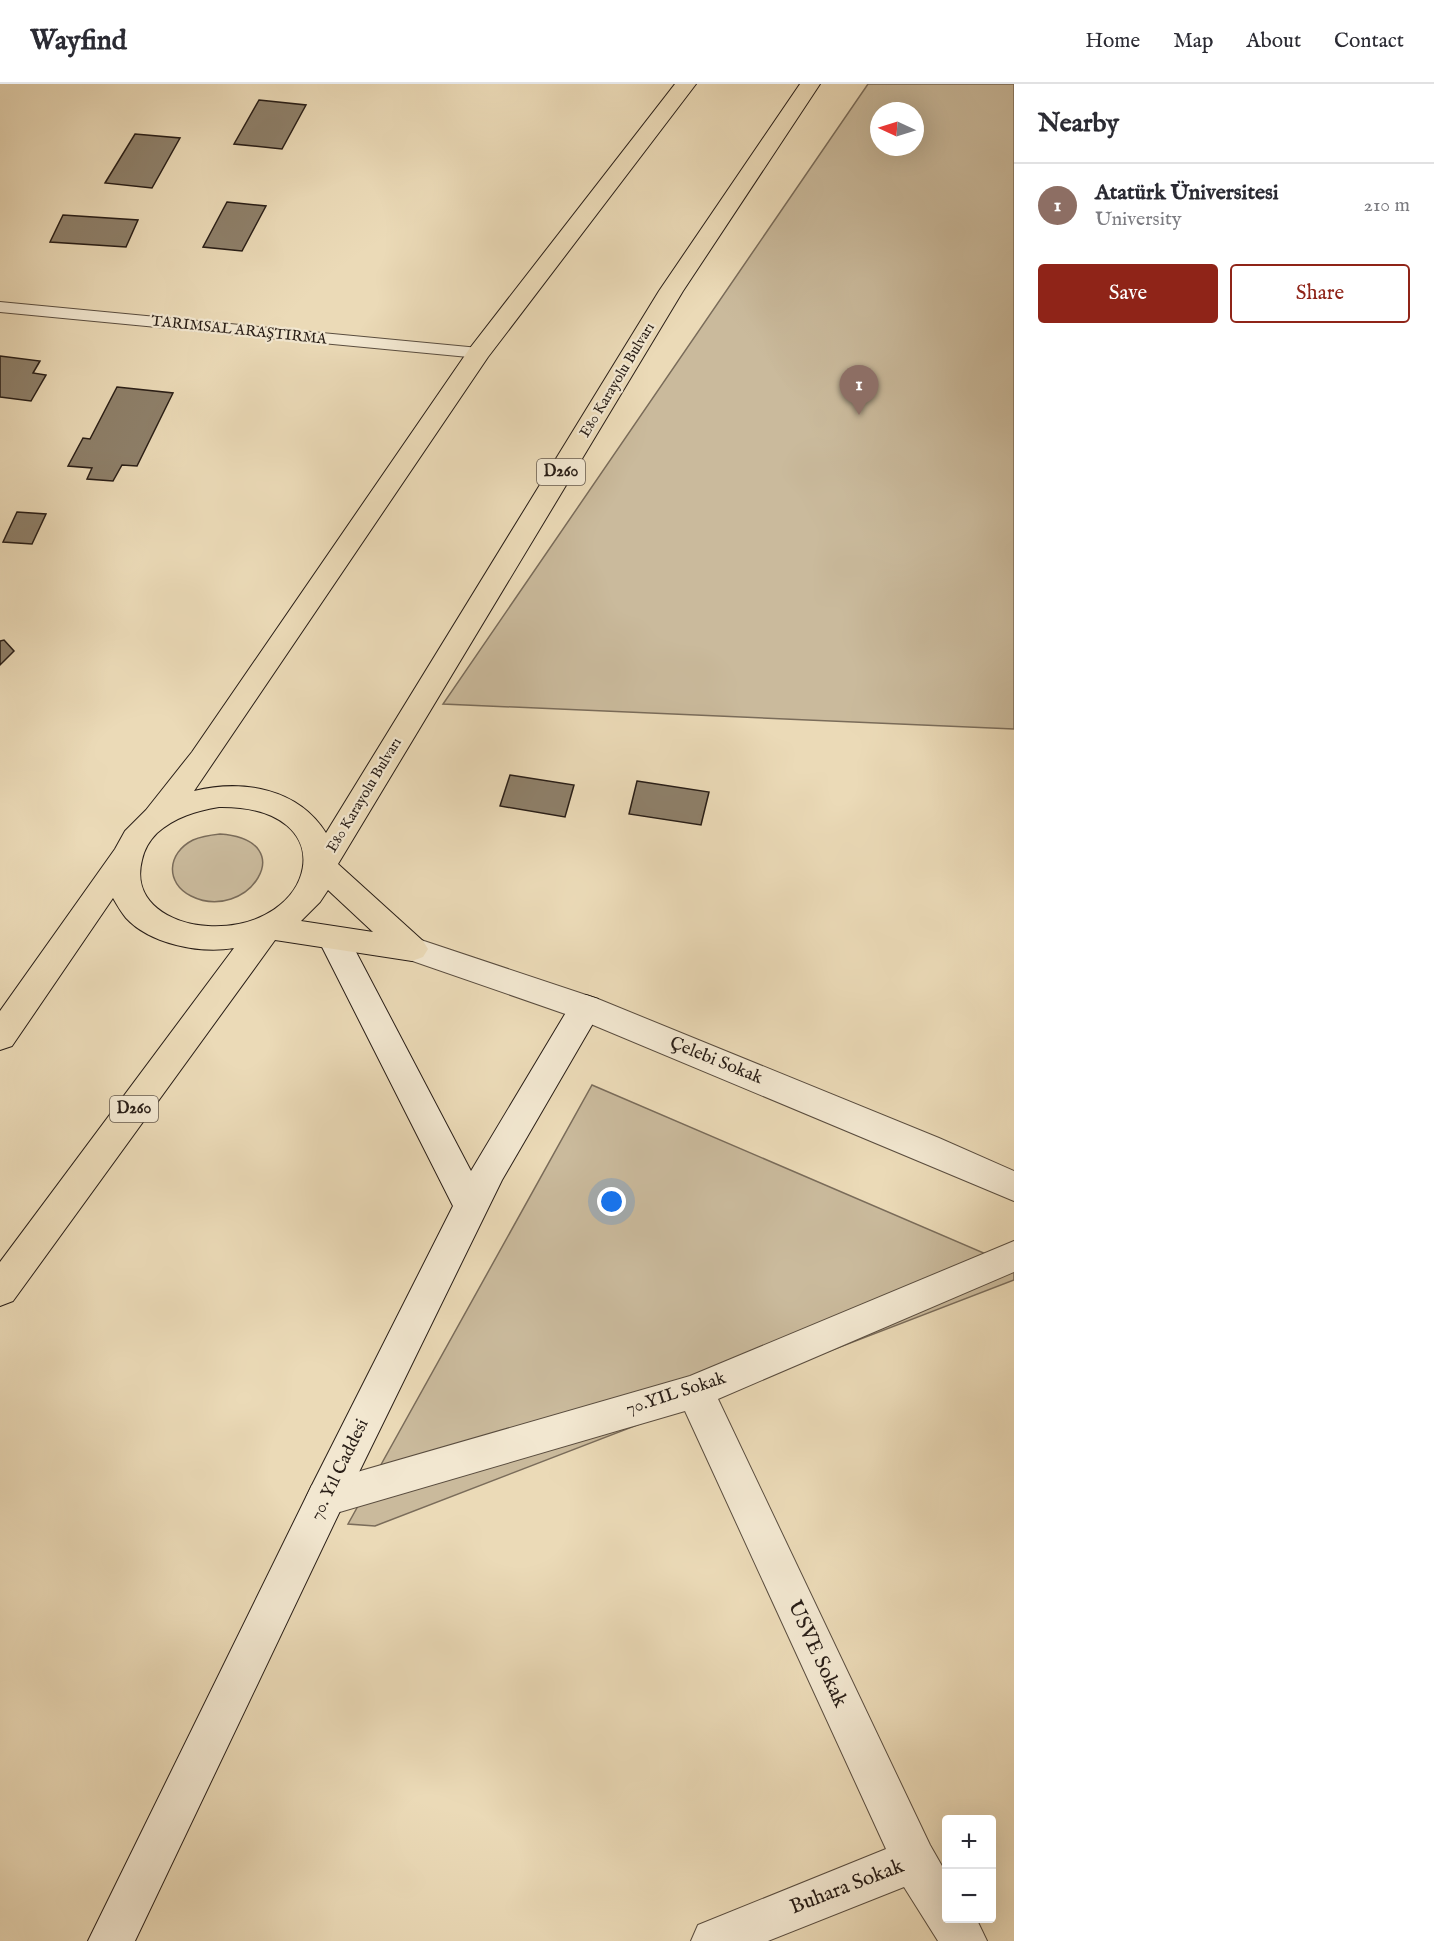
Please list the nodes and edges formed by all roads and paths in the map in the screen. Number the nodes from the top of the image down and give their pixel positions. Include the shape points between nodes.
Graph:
1 (686, 84) edge
2 (810, 84) edge
3 (0, 307) edge
4 (478, 354) junction
5 (158, 816) junction
6 (125, 857) junction
7 (321, 866) junction
8 (267, 927) junction
9 (334, 939) junction
10 (412, 949) junction
11 (586, 1008) junction
12 (0, 1037) edge
13 (1014, 1187) edge
14 (471, 1206) junction
15 (1014, 1256) edge
16 (0, 1290) edge
17 (695, 1391) junction
18 (326, 1498) junction
19 (914, 1861) junction
20 (942, 1906) edge
21 (953, 1923) edge
22 (111, 1941) edge
23 (714, 1941) edge
24 (964, 1941) edge

1 - 4 highway
2 - 7 highway, E80 Karayolu Bulvarı / D260 via 671,291
3 - 4 lane, TARIMSAL ARAŞTIRMA
4 - 5 highway via 202,759
5 - 6 highway via 137,836
5 - 7 highway via 186,802 219,796 261,800 280,806 303,821 317,842
6 - 8 highway via 123,880 131,902 148,920 174,932 204,938 237,936
6 - 12 highway
7 - 8 highway via 312,890 293,912
7 - 10 highway
8 - 9 highway
8 - 16 highway, D260
9 - 10 highway
9 - 14 street
10 - 11 street, Çelebi Sokak
11 - 13 street, Çelebi Sokak
11 - 14 street, 70. Yıl Caddesi
14 - 18 street, 70. Yıl Caddesi
15 - 17 street, 70.YIL Sokak
17 - 18 street, 70.YIL Sokak
17 - 19 street, USVE Sokak
18 - 22 street, 70. Yıl Caddesi
19 - 20 street, USVE Sokak
19 - 23 street, Buhara Sokak
21 - 24 street

